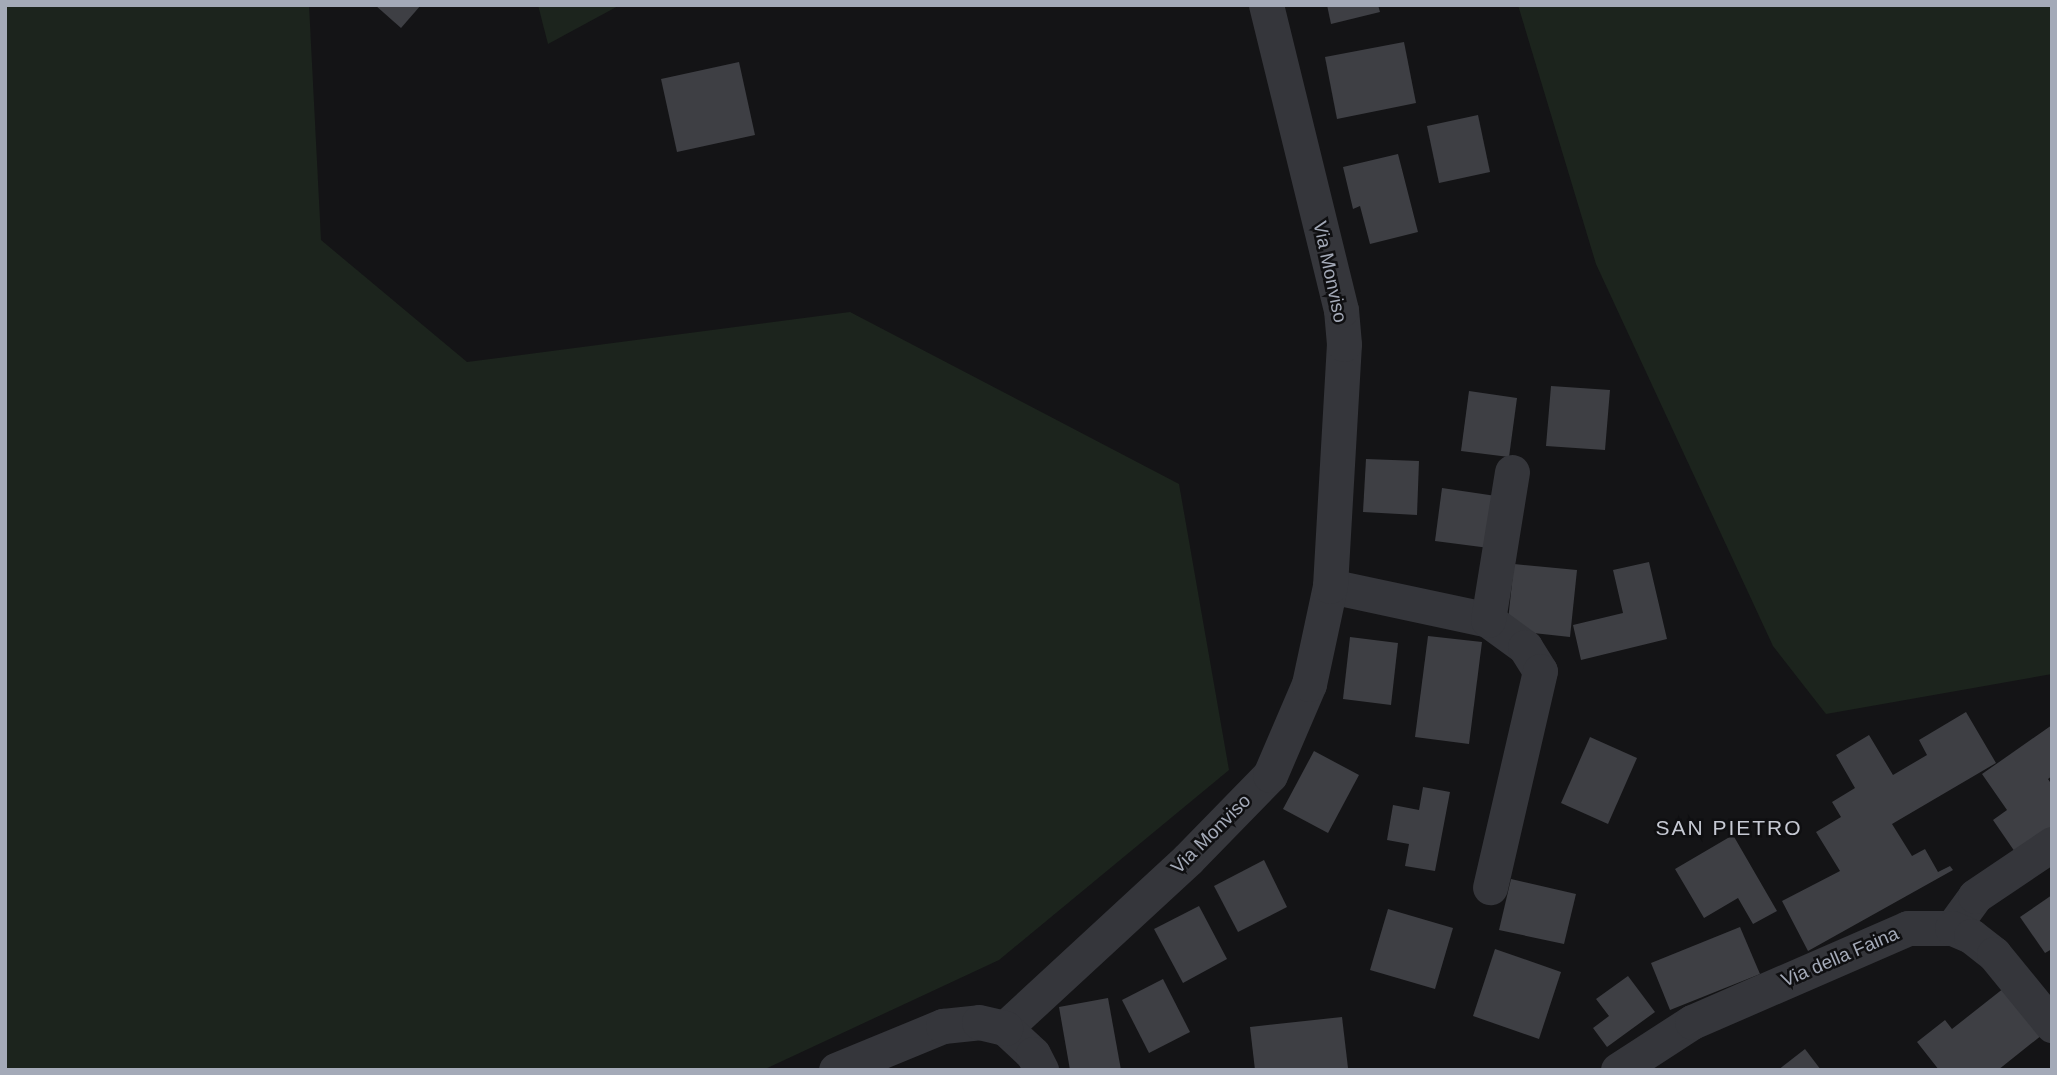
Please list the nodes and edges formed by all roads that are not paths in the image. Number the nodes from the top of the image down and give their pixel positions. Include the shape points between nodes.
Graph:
1 (1266, 5) edge
2 (1512, 472) dead end
3 (1330, 586) junction
4 (1488, 620) junction
5 (2052, 844) edge
6 (1490, 887) dead end
7 (1952, 928) junction
8 (2052, 1026) edge
9 (1005, 1028) junction
10 (1640, 1060) edge
11 (836, 1070) edge
12 (1041, 1070) edge
13 (1618, 1070) edge

1 - 3 street, Via Monviso via 1341,310 1344,344
2 - 4 street
3 - 4 street
3 - 9 street, Via Monviso via 1309,684 1270,775 1188,859
4 - 6 street via 1525,647 1539,671
5 - 7 street via 1975,896
7 - 8 street via 1994,954
7 - 10 street, Via della Faina via 1908,928 1692,1022
9 - 11 street via 979,1022 943,1026
9 - 12 street via 1033,1054
10 - 13 street, Via della Faina

